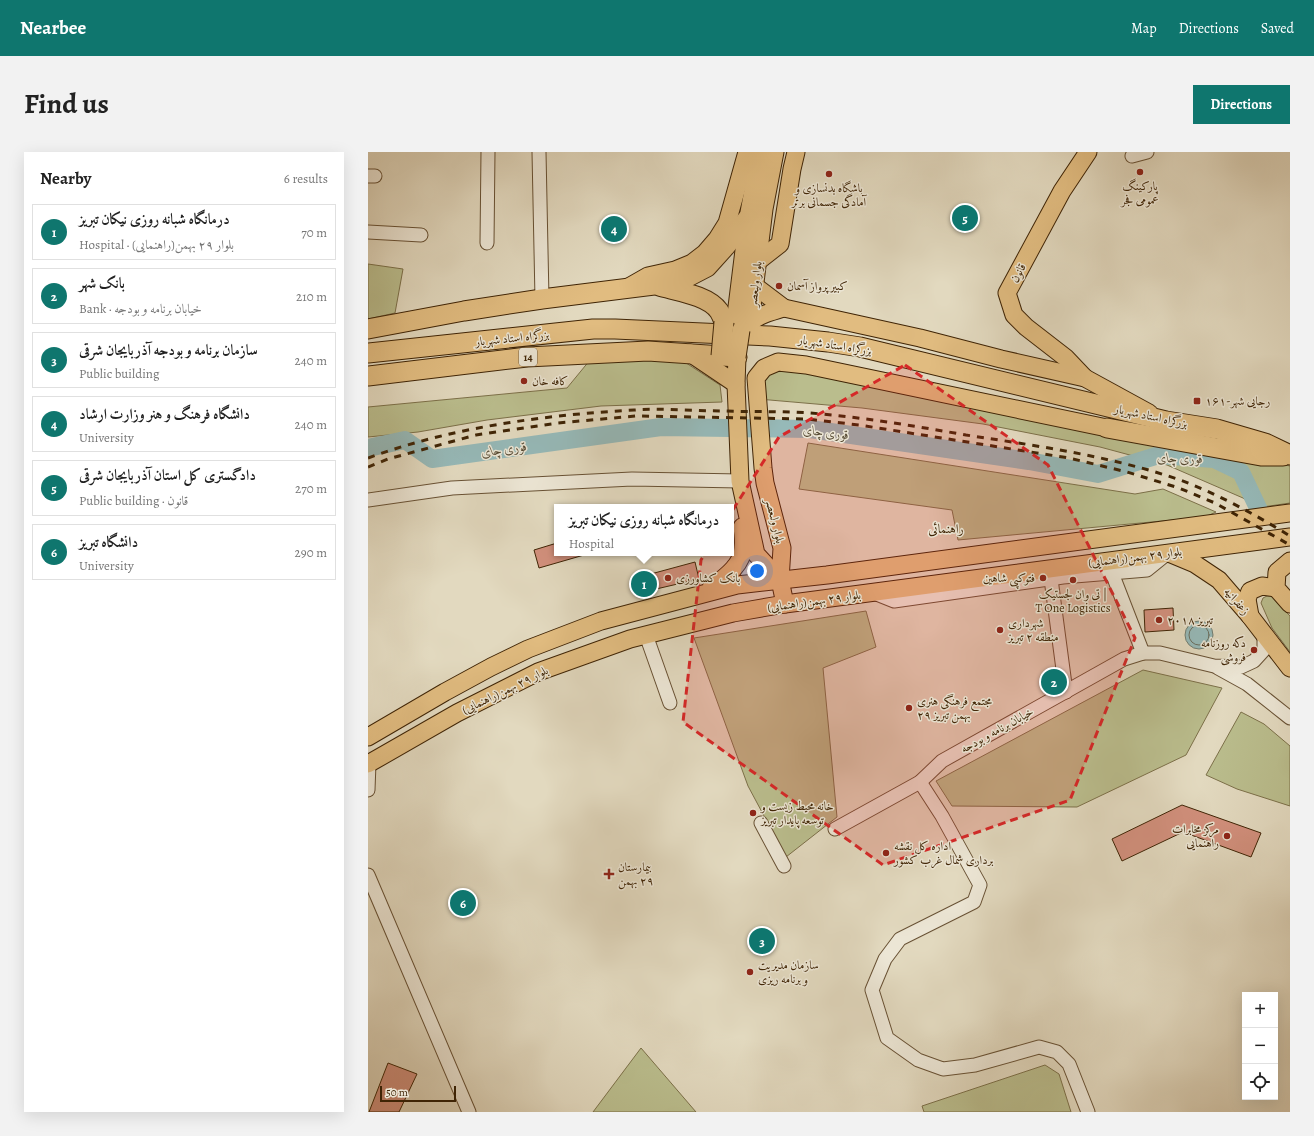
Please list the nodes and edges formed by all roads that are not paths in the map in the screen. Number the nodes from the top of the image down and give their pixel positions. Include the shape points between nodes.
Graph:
1 (488, 152) edge
2 (539, 152) edge
3 (747, 152) edge
4 (760, 152) edge
5 (775, 152) edge
6 (796, 152) edge
7 (1088, 152) edge
8 (1148, 152) edge
9 (1132, 156) dead end
10 (748, 218) junction
11 (368, 232) edge
12 (421, 235) dead end
13 (487, 244) dead end
14 (758, 262) junction
15 (654, 285) junction
16 (755, 286) junction
17 (627, 288) junction
18 (542, 299) junction
19 (784, 308) junction
20 (368, 329) edge
21 (741, 330) junction
22 (368, 353) edge
23 (690, 353) junction
24 (729, 356) junction
25 (368, 376) edge
26 (1085, 378) junction
27 (736, 384) junction
28 (1160, 419) junction
29 (1106, 428) joint
30 (1216, 429) junction
31 (1290, 440) edge
32 (1290, 456) edge
33 (740, 474) junction
34 (368, 500) edge
35 (1290, 513) edge
36 (1290, 537) edge
37 (1168, 553) junction
38 (1290, 561) edge
39 (1112, 573) junction
40 (1051, 579) junction
41 (780, 580) junction
42 (1276, 588) junction
43 (706, 592) junction
44 (874, 592) junction
45 (785, 604) junction
46 (1290, 604) edge
47 (1250, 616) junction
48 (1264, 633) junction
49 (646, 635) junction
50 (1143, 652) junction
51 (1214, 666) junction
52 (1290, 668) edge
53 (445, 692) junction
54 (1066, 692) junction
55 (670, 703) dead end
56 (457, 713) junction
57 (1290, 718) edge
58 (368, 737) edge
59 (369, 764) edge
60 (920, 782) junction
61 (368, 790) edge
62 (761, 823) dead end
63 (835, 829) dead end
64 (784, 866) dead end
65 (368, 875) edge
66 (469, 1112) edge
67 (1088, 1112) edge

1 - 13 street
2 - 18 street
3 - 17 main road via 727,224 717,240 692,263 648,276
4 - 10 main road, بلوار ولیعصر
5 - 14 main road, بلوار ولیعصر via 764,208
6 - 14 main road via 780,244
7 - 26 main road, قانون via 1062,191 1008,293 1014,315 1066,358
8 - 9 street
10 - 15 highway via 707,267 682,280
10 - 21 main road, بلوار ولیعصر via 736,316
11 - 12 street
14 - 16 main road, بلوار ولیعصر
15 - 17 highway
15 - 24 highway, bridge via 696,296 719,311 724,322
16 - 19 main road
16 - 21 main road, بلوار ولیعصر via 751,315
17 - 18 highway
18 - 20 highway
19 - 21 main road via 759,316
19 - 26 main road
21 - 24 main road, بلوار ولىعصر, bridge
22 - 28 highway, بزرگراه استاد شهریار via 615,329 770,336 860,348
23 - 24 highway, بزرگراه استاد شهریار
23 - 25 highway, بزرگراه استاد شهریار / 14 via 648,351 527,357
23 - 27 main road
24 - 27 main road, بلوار ولىعصر
26 - 28 main road
27 - 33 main road, بلوار ولىعصر
28 - 30 highway, بزرگراه استاد شهریار
29 - 32 highway, بزرگراه استاد شهریار via 1261,456
29 - 41 main road, بلوار ولىعصر via 806,365 778,362 764,368 756,378 765,483 782,548
30 - 31 highway
30 - 32 highway, بزرگراه استاد شهریار via 1265,443
33 - 34 street via 452,488
33 - 41 main road, بلوار ولىعصر via 756,554
33 - 43 main road via 744,548 733,569
35 - 41 main road, بلوار ٢٩ بهمن(راهنمایی)
36 - 37 main road, بلوار ٢٩ بهمن(راهنمایی)
37 - 39 street via 1147,570
37 - 44 main road, بلوار ٢٩ بهمن(راهنمایی)
37 - 47 main road, زعفرانیه via 1194,564 1219,580
38 - 42 main road via 1277,572
39 - 40 street
39 - 50 street
40 - 44 street via 894,601
40 - 54 street
41 - 43 main road, بلوار ٢٩ بهمن(راهنمایی)
41 - 45 main road
42 - 46 main road
42 - 47 main road via 1262,586 1250,591 1247,599
43 - 53 main road, بلوار ٢٩ بهمن(راهنمایی) via 601,621 528,649
44 - 45 main road, بلوار ٢٩ بهمن(راهنمایی)
45 - 49 main road, بلوار ٢٩ بهمن(راهنمایی) via 733,613
47 - 48 main road, زعفرانیه
48 - 51 street, خیابان برنامه و بودجه via 1264,650 1254,661 1241,667
48 - 52 main road, زعفرانیه
49 - 55 street
49 - 56 main road, بلوار ٢٩ بهمن(راهنمایی) via 538,672
50 - 51 street, خیابان برنامه و بودجه via 1160,653
50 - 54 street, خیابان برنامه و بودجه
51 - 57 street, خیابان برنامه و بودجه via 1247,684
53 - 56 main road
53 - 58 main road, بلوار ٢٩ بهمن(راهنمایی)
54 - 60 street, خیابان برنامه و بودجه via 942,762
56 - 59 main road, بلوار ٢٩ بهمن(راهنمایی)
59 - 61 street
60 - 63 street, خیابان برنامه و بودجه
60 - 67 street via 980,885 974,902 900,939 884,959 872,990 888,1038 918,1060 943,1069 975,1065 1039,1047 1057,1052 1069,1064
62 - 64 street
65 - 66 street

